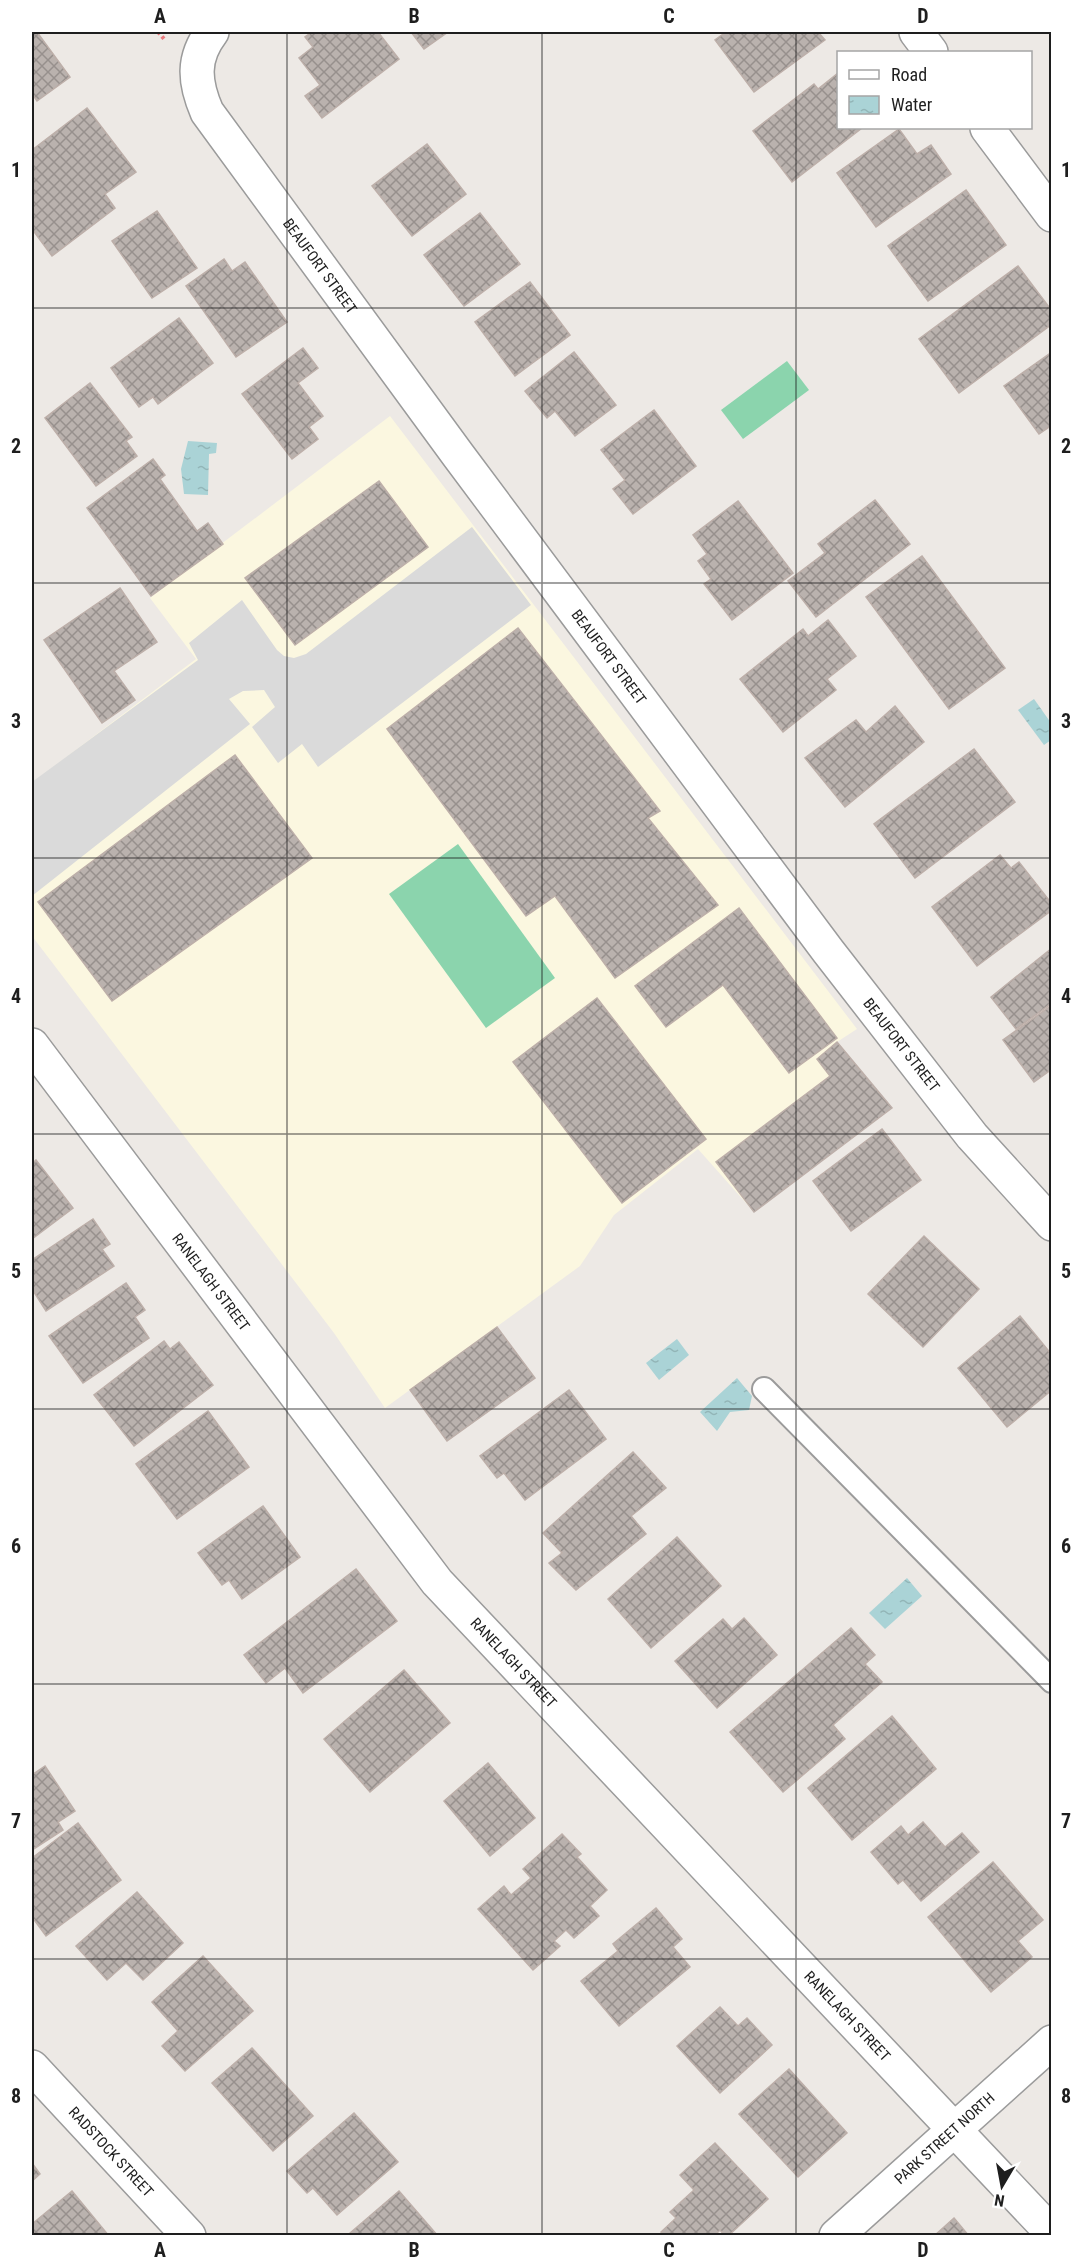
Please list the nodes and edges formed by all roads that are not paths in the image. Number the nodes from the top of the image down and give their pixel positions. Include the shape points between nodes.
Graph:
1 (212, 32) edge
2 (916, 32) edge
3 (930, 51) edge
4 (988, 129) edge
5 (1052, 215) edge
6 (32, 1045) edge
7 (1052, 1224) edge
8 (764, 1389) dead end
9 (1052, 1681) edge
10 (1052, 2042) edge
11 (32, 2067) edge
12 (954, 2131) junction
13 (1052, 2233) edge
14 (189, 2235) edge
15 (836, 2235) edge

1 - 7 street, BEAUFORT STREET via 201,46 196,73 198,91 207,111 458,456 828,951 972,1136
2 - 3 street
4 - 5 street
6 - 12 street, RANELAGH STREET via 437,1582
8 - 9 lane
10 - 12 street, PARK STREET NORTH
11 - 14 street, RADSTOCK STREET
12 - 13 street, RANELAGH STREET
12 - 15 street, PARK STREET NORTH

